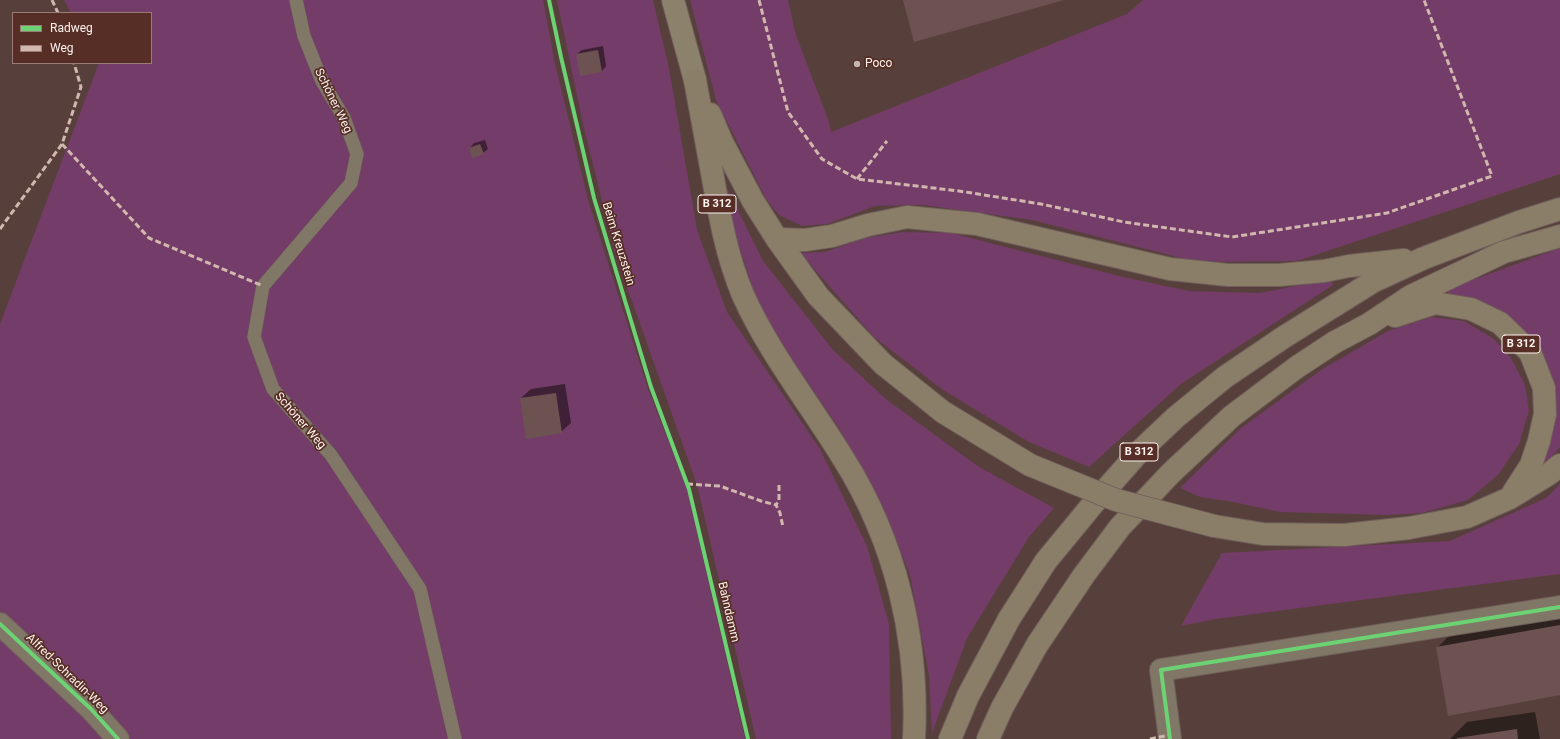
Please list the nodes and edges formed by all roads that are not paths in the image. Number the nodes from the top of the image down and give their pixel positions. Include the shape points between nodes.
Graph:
1 (296, 0) edge
2 (673, 0) edge
3 (696, 80) junction
4 (1560, 209) edge
5 (1560, 236) edge
6 (776, 239) junction
7 (1424, 258) junction
8 (1369, 324) junction
9 (1560, 465) edge
10 (1510, 498) junction
11 (1560, 607) edge
12 (0, 624) edge
13 (1170, 737) edge
14 (118, 739) edge
15 (455, 739) edge
16 (914, 739) edge
17 (950, 739) edge
18 (988, 739) edge

1 - 15 lane, Schöner Weg via 304,36 322,81 344,118 357,154 351,183 263,286 254,337 273,389 331,456 420,589
2 - 3 main road
3 - 6 main road, B 312 via 722,142
3 - 16 main road, B 312 via 722,231 743,294 774,354 845,460 867,499 890,555 908,628 914,671
4 - 7 main road, B 312
5 - 8 main road, B 312 via 1504,252 1411,296
6 - 7 main road via 805,240 832,236 907,217 976,224 1170,269 1228,275 1278,275
6 - 10 main road, B 312, bridge via 818,296 883,364 942,412 1030,465 1116,500 1214,526 1263,534 1344,535 1409,528 1467,517
7 - 17 main road, B 312 via 1374,280 1225,377 1176,417 1139,452 1042,568 1009,619 968,696
8 - 10 main road, B 312 via 1435,304 1471,309 1500,323 1530,352 1544,388 1545,414 1531,465
8 - 18 main road, B 312 via 1335,342 1232,416 1171,473 1120,527 1037,645
9 - 10 main road, B 312
11 - 13 street via 1161,670
12 - 14 street, Alfred-Schradin-Weg via 91,709

